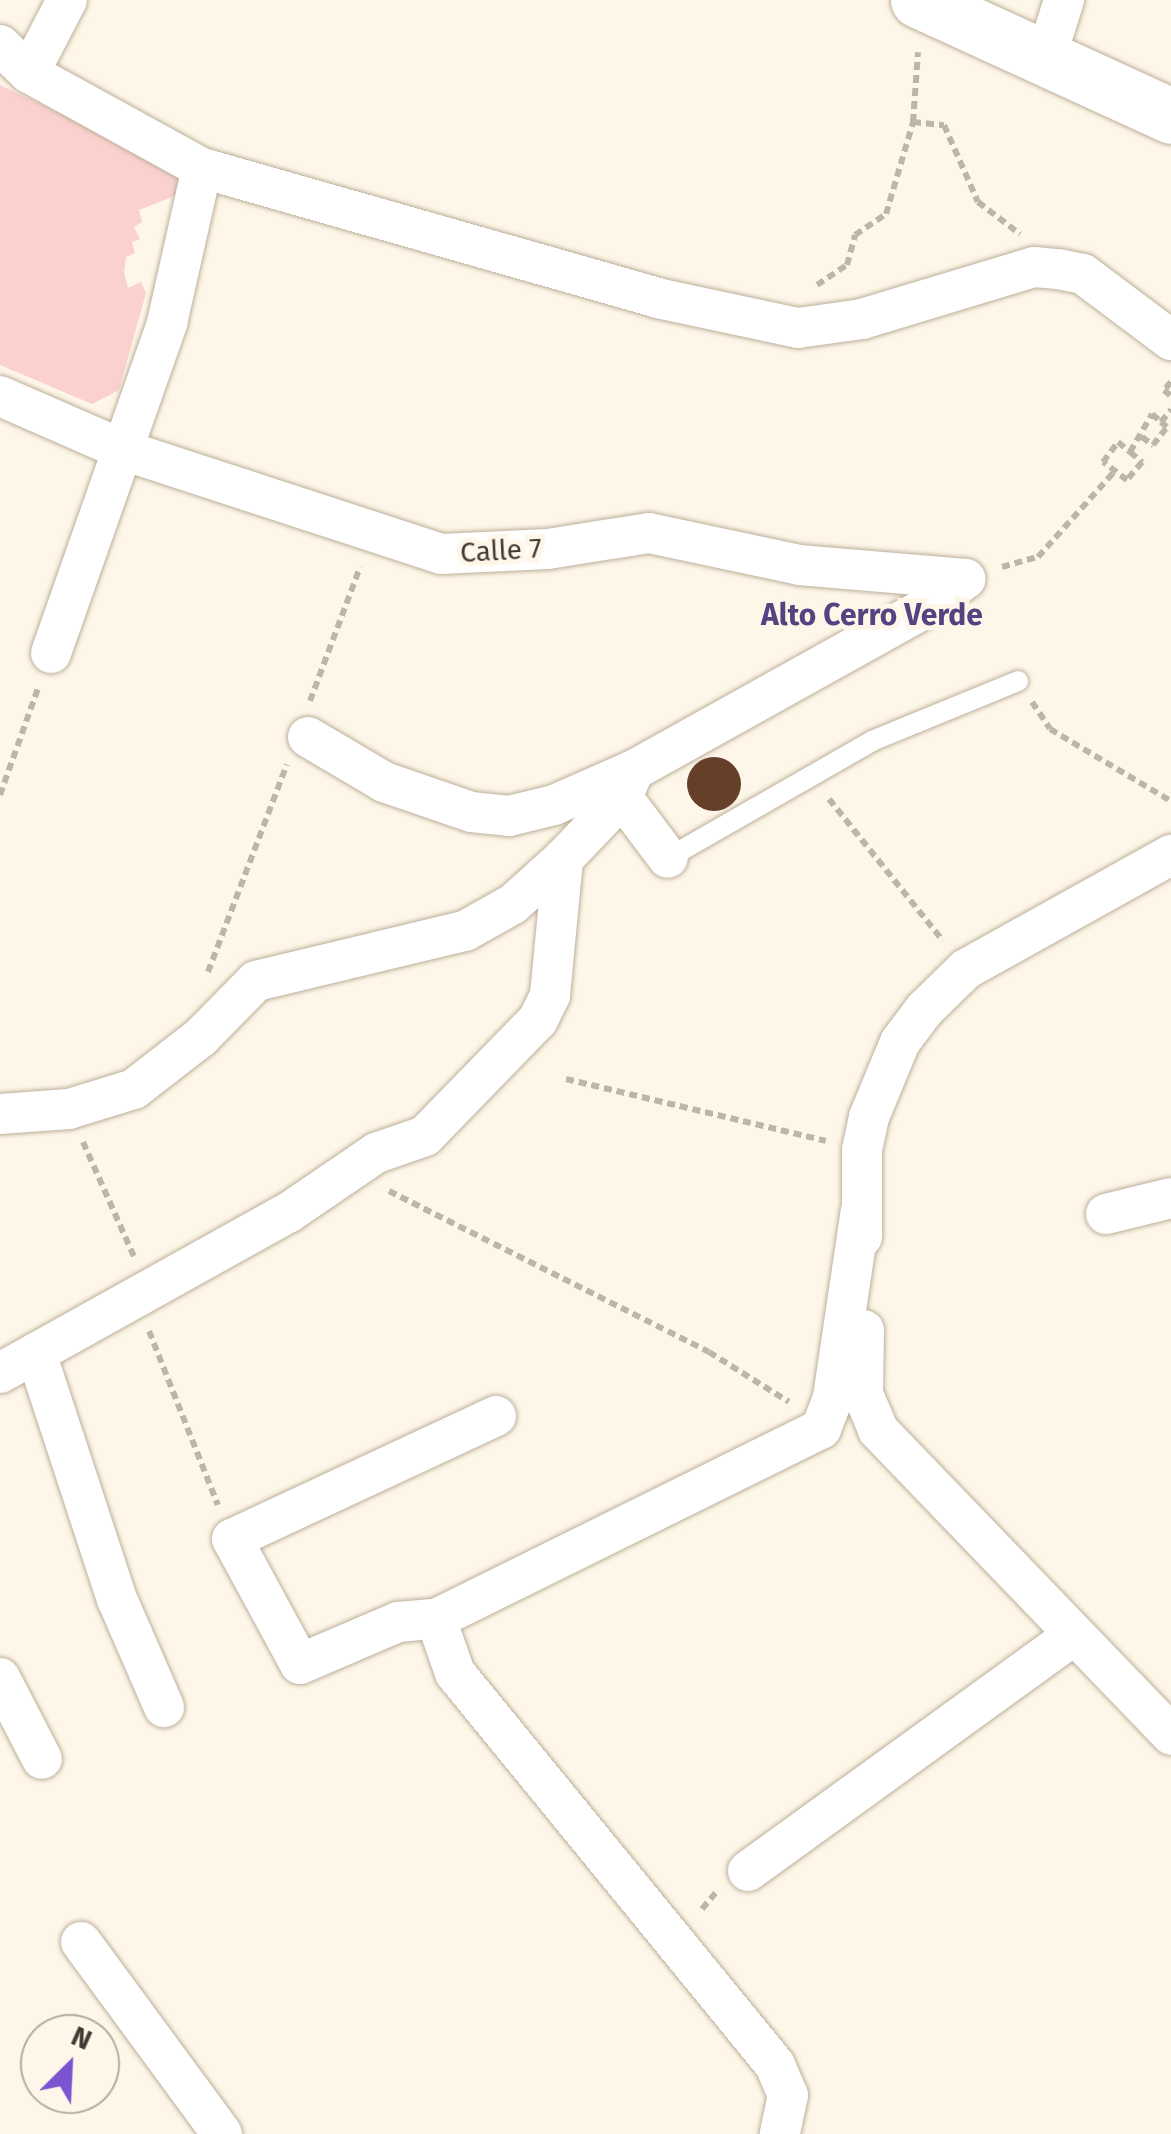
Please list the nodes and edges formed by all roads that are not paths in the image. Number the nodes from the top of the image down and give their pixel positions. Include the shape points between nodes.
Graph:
1 (67, 0) edge
2 (1064, 0) edge
3 (914, 23) edge
4 (0, 45) edge
5 (1044, 60) junction
6 (29, 73) junction
7 (1171, 116) edge
8 (202, 168) junction
9 (1171, 340) edge
10 (0, 396) edge
11 (126, 450) junction
12 (51, 653) road end
13 (1018, 681) road end
14 (302, 733) road end
15 (628, 784) junction
16 (1171, 854) edge
17 (668, 858) joint
18 (563, 859) junction
19 (0, 1114) edge
20 (1171, 1198) edge
21 (861, 1210) junction
22 (1106, 1214) dead end
23 (36, 1354) junction
24 (0, 1372) edge
25 (496, 1416) dead end
26 (436, 1619) junction
27 (1074, 1635) junction
28 (0, 1678) edge
29 (164, 1707) dead end
30 (1171, 1735) edge
31 (42, 1759) dead end
32 (738, 1888) road end
33 (82, 1942) dead end
34 (222, 2134) edge
35 (780, 2134) edge

1 - 6 street
2 - 5 street
3 - 5 main road
4 - 6 street
5 - 7 main road
6 - 8 street
8 - 9 street via 657,298 798,328 862,320 1034,267 1083,274
8 - 11 street via 167,324
10 - 11 street, Calle 7
11 - 12 street
11 - 15 street, Calle 7 via 441,554 548,549 649,533 799,565 965,579
13 - 17 lane via 872,741
14 - 15 street via 410,794 490,814
15 - 17 street
15 - 18 street
16 - 21 street via 966,970 900,1042 880,1082 862,1150
18 - 19 street via 513,904 465,931 256,981 201,1037 134,1089 69,1109
18 - 23 street via 550,995 538,1020 425,1136 376,1153
20 - 22 street
21 - 26 street via 833,1397 821,1430
21 - 27 street via 863,1394 878,1430
23 - 24 street
23 - 29 street via 110,1581
25 - 26 street via 232,1539 300,1664 398,1622
26 - 35 street via 455,1673 775,2065 788,2094
27 - 30 street
27 - 32 street
28 - 31 street
33 - 34 street

